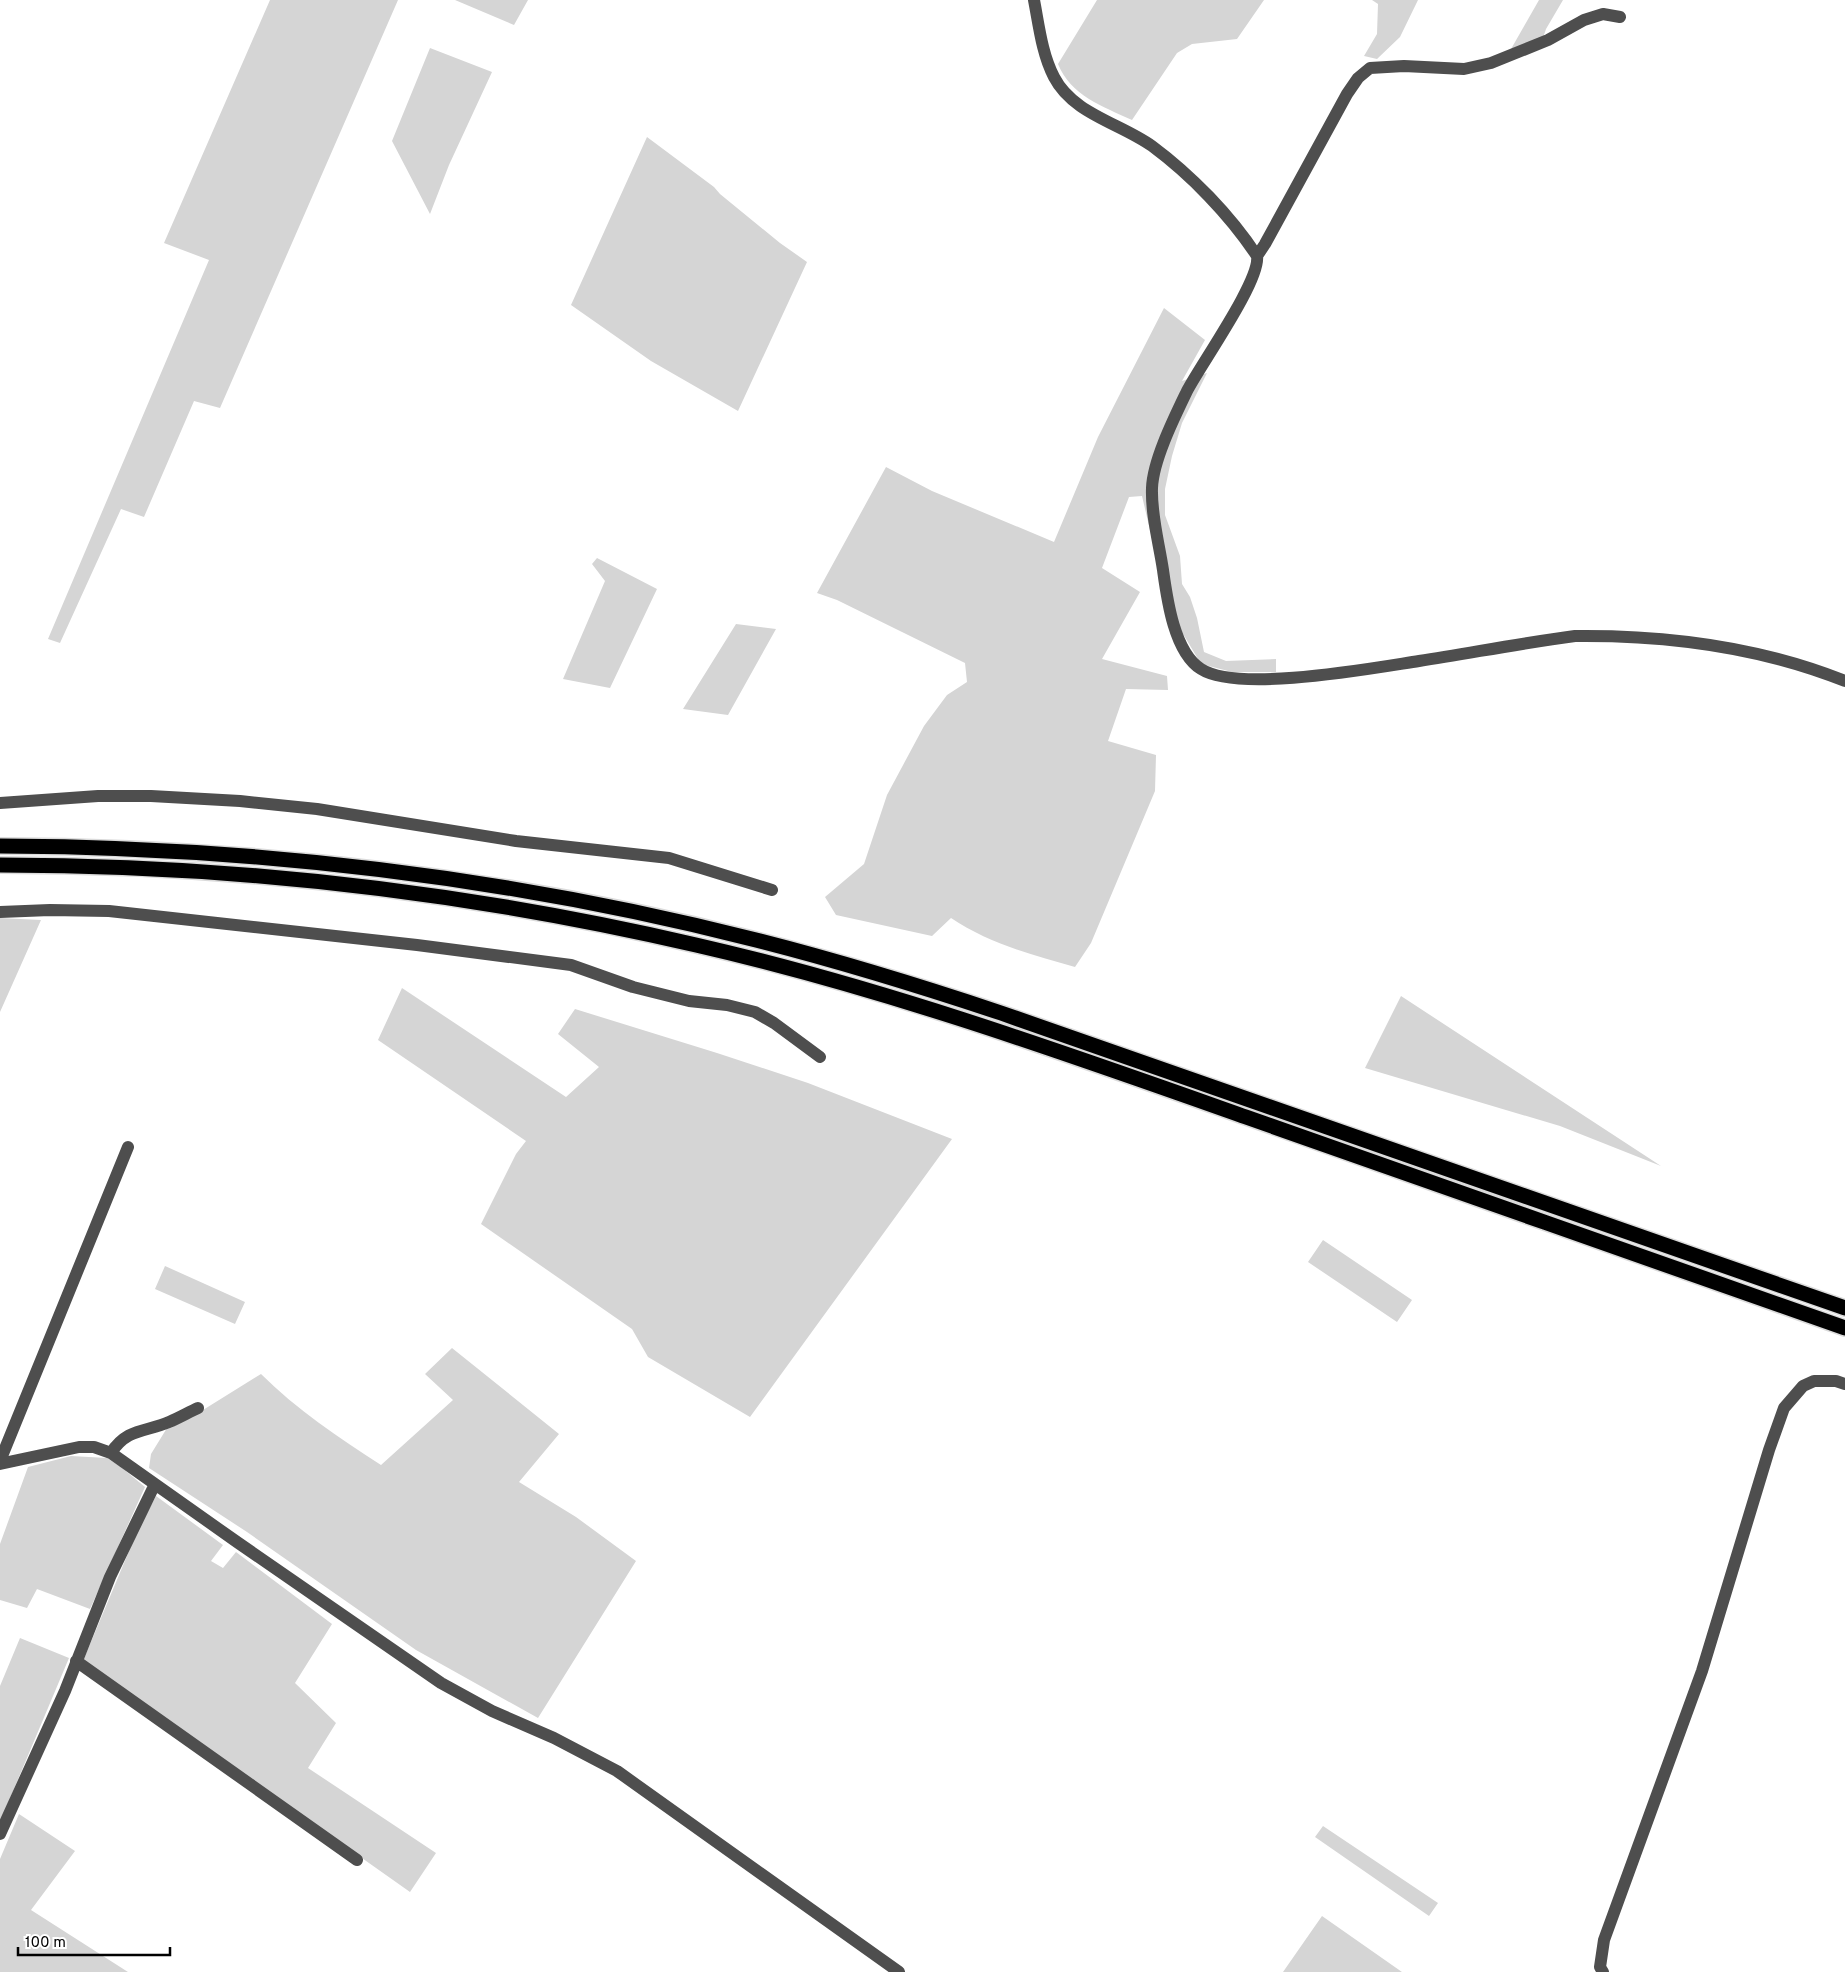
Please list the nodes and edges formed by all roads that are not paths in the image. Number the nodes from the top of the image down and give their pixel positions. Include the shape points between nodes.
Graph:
1 (1034, 0) edge
2 (1620, 16) dead end
3 (1257, 256) junction
4 (1845, 681) edge
5 (0, 803) edge
6 (0, 846) edge
7 (0, 865) edge
8 (772, 890) dead end
9 (0, 912) edge
10 (820, 1058) dead end
11 (128, 1147) dead end
12 (1845, 1308) edge
13 (1845, 1328) edge
14 (1845, 1384) edge
15 (198, 1408) dead end
16 (112, 1453) junction
17 (0, 1462) edge
18 (155, 1484) junction
19 (76, 1661) junction
20 (0, 1834) edge
21 (357, 1860) dead end
22 (899, 1972) edge
23 (1603, 1972) edge

1 - 3 street via 1045,56 1054,78 1065,93 1079,105 1134,134 1171,162 1202,189
2 - 3 street via 1603,14 1584,20 1548,40 1491,63 1464,68 1370,68 1347,94
3 - 4 street via 1250,284 1177,412 1156,465 1152,486 1170,615 1182,646 1201,669 1222,677 1300,677 1575,636 1603,636 1720,646 1788,662
5 - 8 street via 98,796 240,800 516,841 669,858
6 - 12 highway via 212,854 393,871 565,898 761,942 896,979 1002,1013
7 - 13 highway via 180,870 372,887 561,916 746,957 881,994 1027,1041
9 - 10 street via 110,911 418,944 571,965 633,987 755,1012
11 - 17 street
14 - 23 street via 1814,1381 1803,1386 1784,1408 1702,1671 1604,1940 1600,1967
15 - 16 street via 169,1422 132,1433
16 - 17 street via 94,1447 79,1447
16 - 18 street
18 - 19 street via 110,1576
18 - 22 street via 434,1678 471,1700 617,1771
19 - 20 street
19 - 21 street

